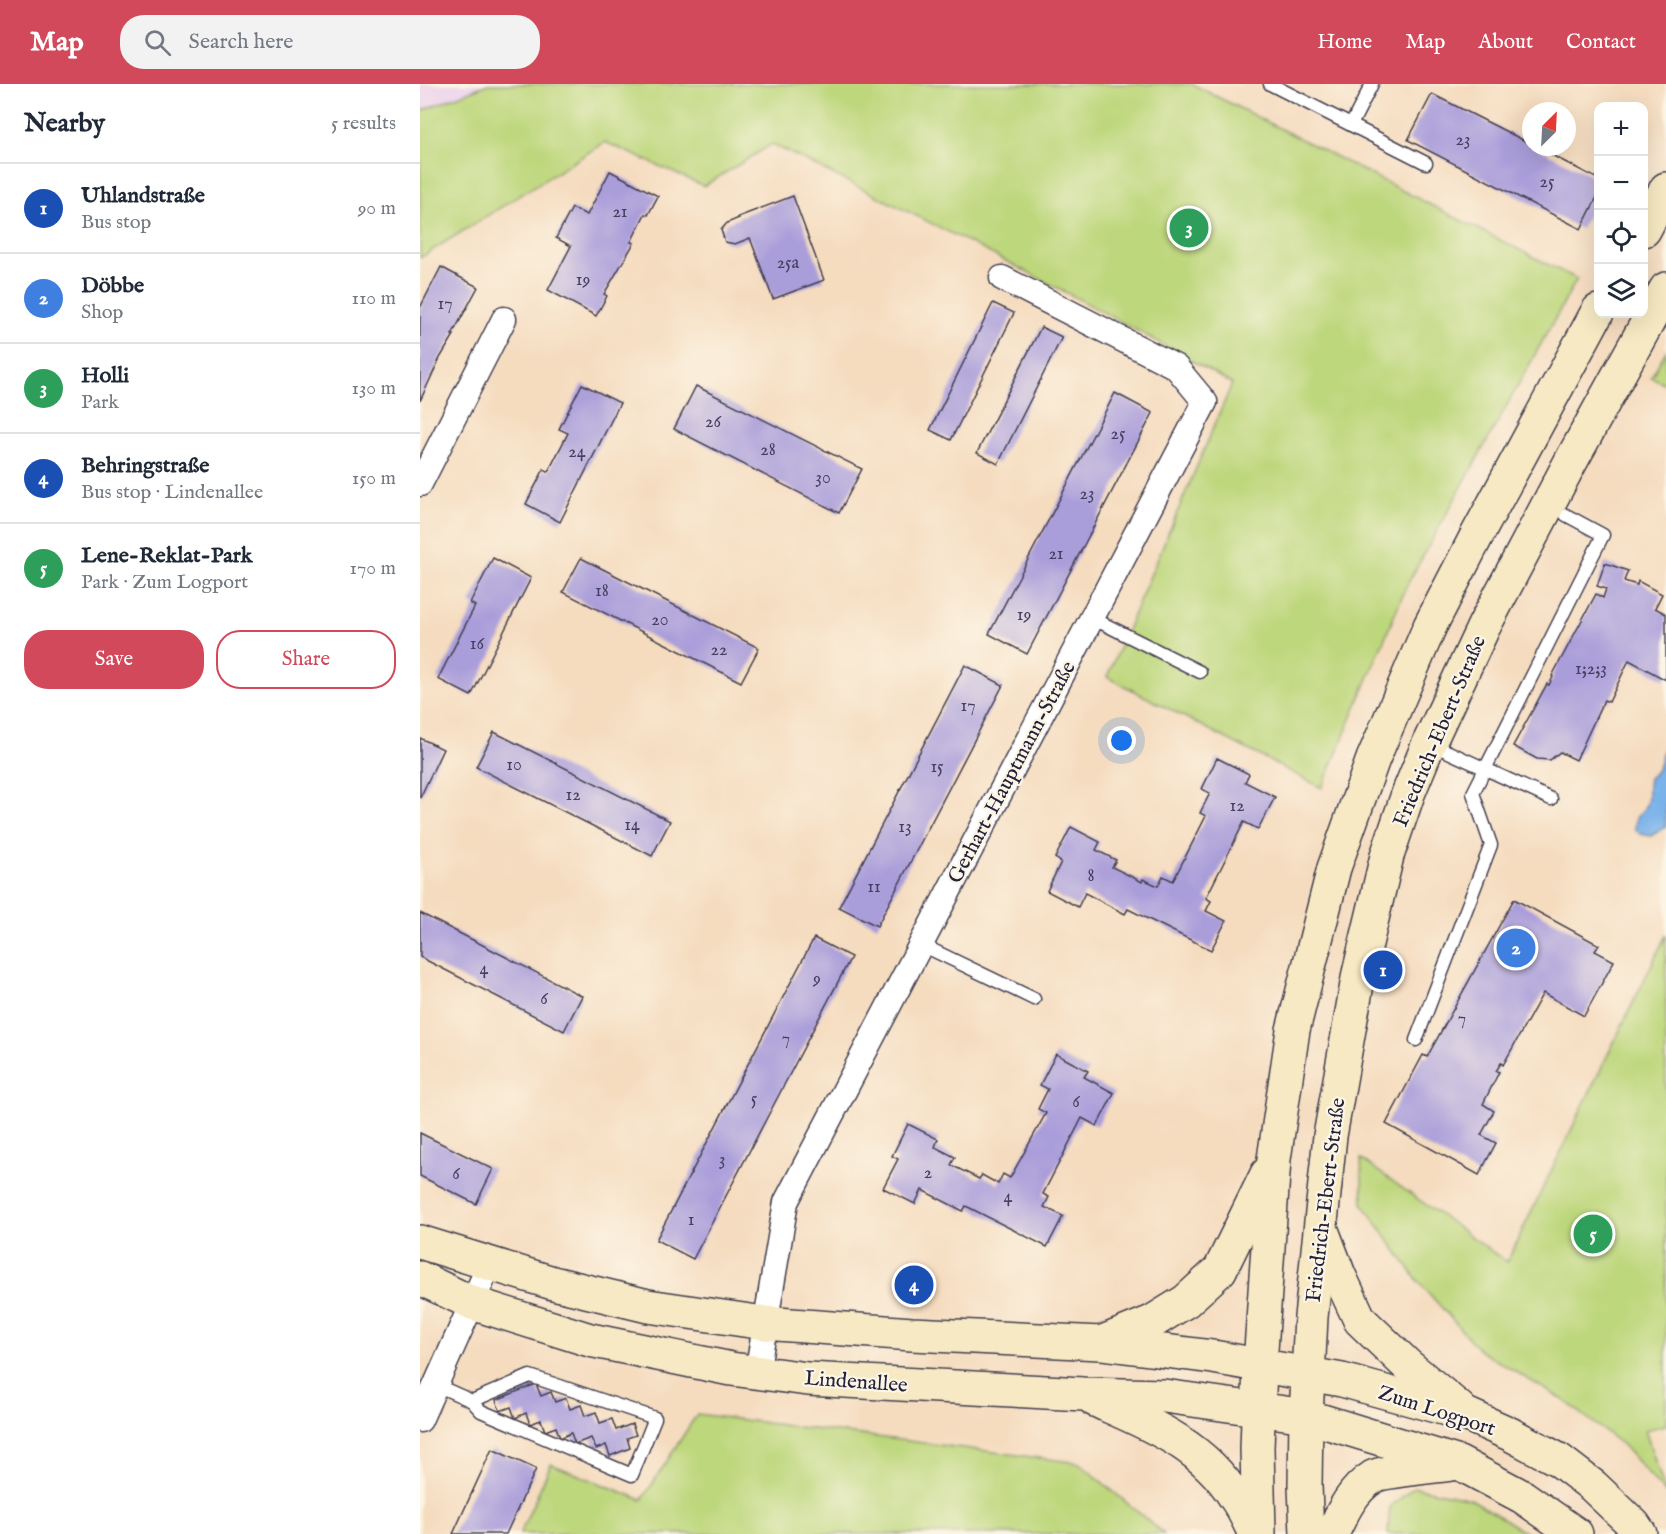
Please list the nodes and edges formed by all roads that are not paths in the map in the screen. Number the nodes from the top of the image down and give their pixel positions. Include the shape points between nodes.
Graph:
1 (1270, 84) edge
2 (1372, 84) edge
3 (1352, 126) junction
4 (1426, 163) dead end
5 (1666, 189) edge
6 (1648, 223) edge
7 (1002, 278) dead end
8 (1666, 289) edge
9 (1595, 318) edge
10 (504, 319) dead end
11 (420, 484) edge
12 (1566, 516) dead end
13 (1092, 618) junction
14 (1200, 672) dead end
15 (1429, 743) junction
16 (1484, 768) junction
17 (1551, 799) dead end
18 (920, 944) junction
19 (1034, 999) dead end
20 (1416, 1040) dead end
21 (1274, 1159) junction
22 (1322, 1230) junction
23 (420, 1242) edge
24 (490, 1263) junction
25 (420, 1278) edge
26 (472, 1303) junction
27 (764, 1323) junction
28 (1101, 1342) junction
29 (1260, 1365) junction
30 (757, 1373) junction
31 (1308, 1374) junction
32 (436, 1385) junction
33 (1083, 1394) junction
34 (472, 1401) junction
35 (1258, 1409) junction
36 (1468, 1415) junction
37 (1306, 1416) junction
38 (420, 1420) edge
39 (1459, 1463) junction
40 (1257, 1534) edge
41 (1307, 1534) edge
42 (1332, 1534) edge
43 (1576, 1534) edge
44 (1640, 1534) edge

1 - 3 lane
2 - 3 lane
3 - 4 lane
5 - 6 main road
7 - 13 street, Gerhart-Hauptmann-Straße via 1176,367 1206,402
8 - 15 main road, Friedrich-Ebert-Straße via 1484,626
9 - 21 main road via 1430,626 1373,759 1334,868 1293,1030
10 - 11 street
12 - 16 lane via 1603,535
13 - 14 lane
13 - 18 street, Gerhart-Hauptmann-Straße
15 - 16 lane
15 - 22 main road, Friedrich-Ebert-Straße via 1387,856 1359,973 1330,1136
16 - 17 lane
16 - 20 lane via 1473,793 1491,845
18 - 19 lane
18 - 27 street, Gerhart-Hauptmann-Straße via 786,1202
21 - 28 main road via 1220,1270 1186,1301 1152,1322
21 - 29 main road
22 - 31 main road, Friedrich-Ebert-Straße
22 - 36 main road via 1360,1320
23 - 24 main road
24 - 26 street
24 - 27 main road via 648,1306
25 - 26 main road, Lindenallee
26 - 30 main road, Lindenallee via 590,1340
26 - 32 street
27 - 28 main road
27 - 30 street, Gerhart-Hauptmann-Straße
28 - 29 main road
29 - 31 main road
29 - 35 main road
30 - 33 main road, Lindenallee
31 - 36 main road, Zum Logport
31 - 37 main road, Friedrich-Ebert-Straße
32 - 34 lane
32 - 38 street
33 - 35 main road, Lindenallee via 1164,1396
33 - 40 main road via 1172,1435 1200,1455 1235,1495
34 - 34 lane via 481,1411 632,1475 656,1418 530,1377
35 - 37 main road, Lindenallee
35 - 40 main road
36 - 44 main road, Zum Logport via 1560,1460 1593,1486
37 - 39 main road, Zum Logport
37 - 41 main road, Friedrich-Ebert-Straße
39 - 42 main road via 1374,1476 1354,1495
39 - 43 main road, Zum Logport via 1523,1497

